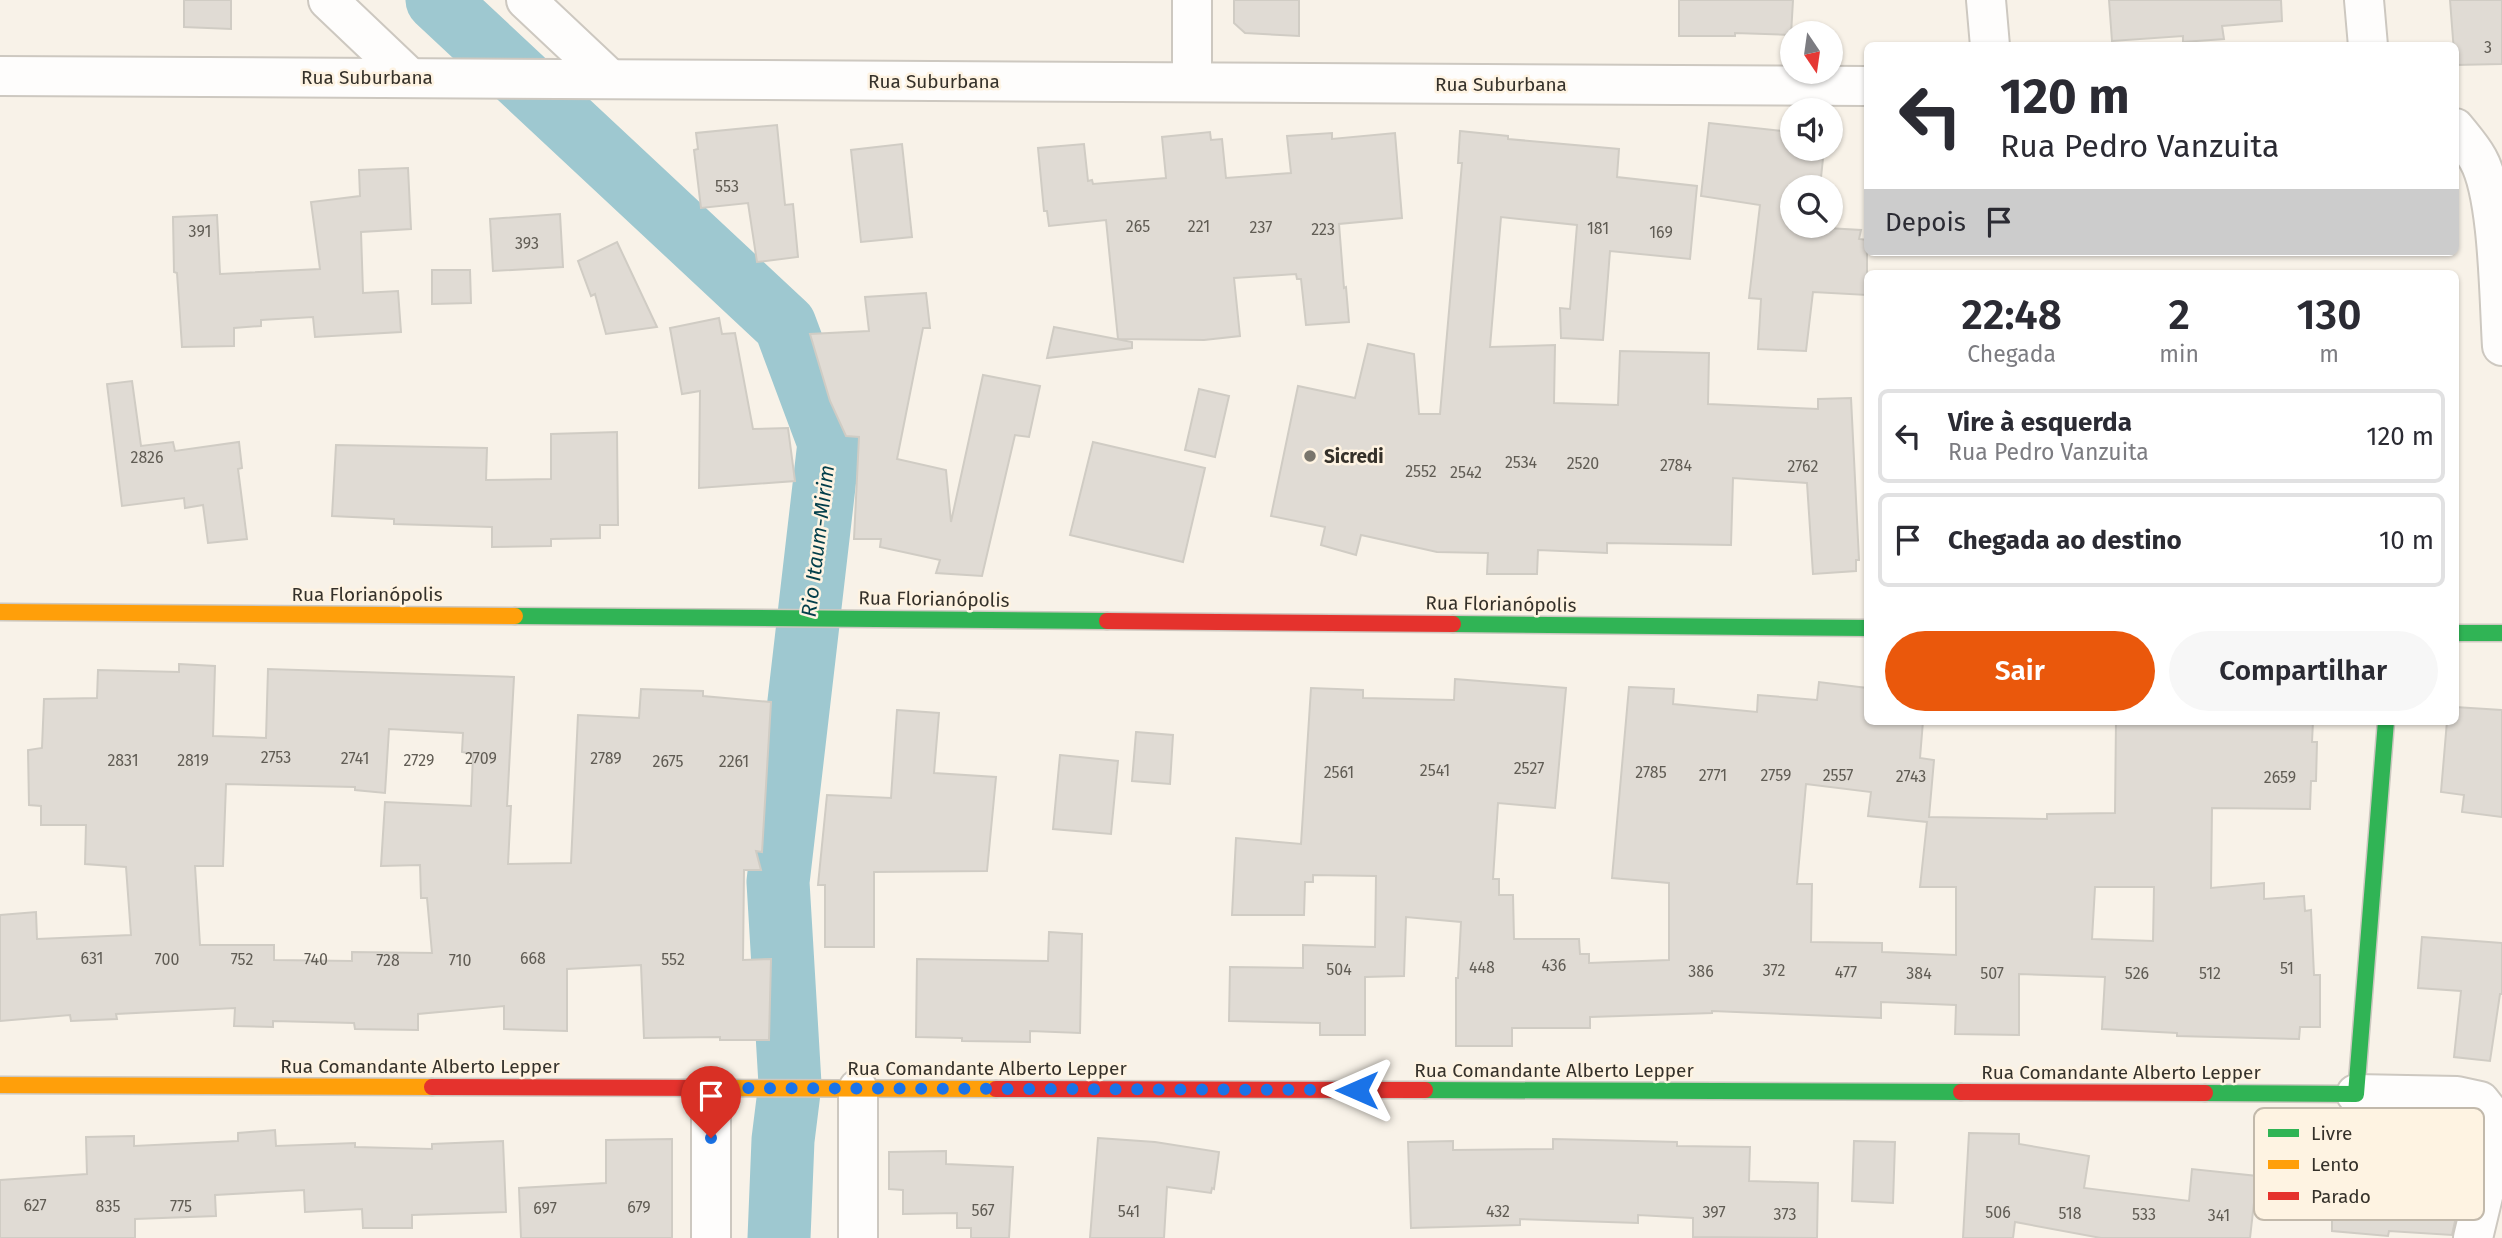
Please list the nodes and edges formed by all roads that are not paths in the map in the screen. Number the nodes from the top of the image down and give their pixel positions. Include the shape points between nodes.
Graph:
1 (328, 0) edge
2 (526, 0) edge
3 (1192, 0) edge
4 (1986, 0) edge
5 (2364, 0) edge
6 (1990, 42) edge
7 (2368, 42) edge
8 (0, 76) edge
9 (416, 78) junction
10 (610, 79) junction
11 (1192, 82) junction
12 (1864, 86) edge
13 (2459, 133) edge
14 (2502, 346) edge
15 (0, 612) edge
16 (1864, 628) edge
17 (2459, 633) edge
18 (2502, 634) edge
19 (2386, 725) edge
20 (0, 1085) edge
21 (712, 1088) junction
22 (843, 1089) junction
23 (2356, 1094) junction
24 (2484, 1192) edge
25 (2477, 1220) edge
26 (711, 1238) edge
27 (858, 1238) edge
28 (2473, 1238) edge

1 - 9 street
2 - 10 street
3 - 11 street
4 - 6 street
5 - 7 street
8 - 9 street, Rua Suburbana
9 - 10 street, Rua Suburbana
10 - 11 street, Rua Suburbana
11 - 12 street, Rua Suburbana
13 - 14 street via 2479,160 2487,187
15 - 16 street, Rua Florianópolis
17 - 18 street
19 - 23 street
20 - 21 street, Rua Comandante Alberto Lepper
21 - 22 street, Rua Comandante Alberto Lepper
21 - 26 street
22 - 23 street, Rua Comandante Alberto Lepper
22 - 27 street
23 - 24 street via 2458,1096 2480,1101 2495,1120 2496,1142
25 - 28 street

